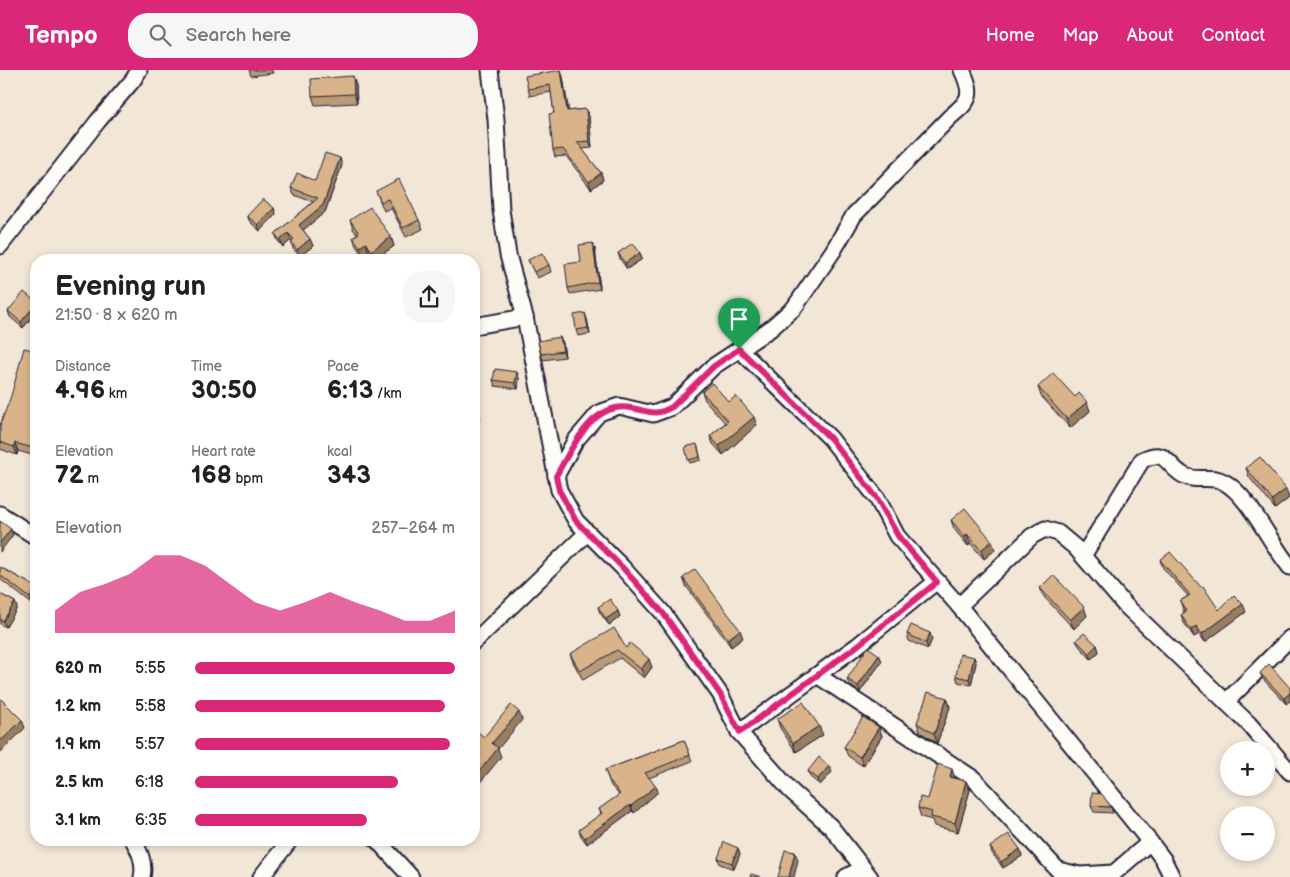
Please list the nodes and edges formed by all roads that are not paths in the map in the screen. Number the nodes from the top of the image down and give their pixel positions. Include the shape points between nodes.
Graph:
1 (139, 70) edge
2 (490, 70) edge
3 (962, 70) edge
4 (0, 246) edge
5 (525, 316) junction
6 (480, 325) edge
7 (739, 349) junction
8 (556, 476) junction
9 (0, 514) edge
10 (30, 533) edge
11 (587, 533) junction
12 (1083, 556) junction
13 (1290, 567) edge
14 (937, 582) junction
15 (959, 606) junction
16 (480, 636) edge
17 (1290, 638) edge
18 (817, 675) junction
19 (1226, 702) junction
20 (740, 732) junction
21 (1290, 772) edge
22 (1150, 842) junction
23 (136, 846) edge
24 (285, 846) edge
25 (383, 846) edge
26 (866, 873) edge
27 (142, 877) edge
28 (261, 877) edge
29 (411, 877) edge
30 (846, 877) edge
31 (1172, 877) edge

1 - 4 street
2 - 5 street via 501,210 508,255
3 - 7 street via 969,94 966,103 854,215 794,308
5 - 6 street
5 - 8 street
7 - 8 street via 714,366 663,412 653,414 619,406 599,413 576,441
7 - 14 street via 830,438 877,498 898,536
8 - 11 street via 568,508
9 - 10 street
11 - 16 street
11 - 20 street via 663,613 720,694
12 - 13 street via 1142,460 1154,454 1162,456 1192,479 1213,478 1233,489
12 - 15 street via 1058,533 1038,531
12 - 19 street via 1124,604
14 - 15 street
14 - 18 street
15 - 22 street
17 - 19 street
18 - 20 street
18 - 22 street via 974,779 1058,870 1080,875 1114,872
19 - 21 street
20 - 26 street via 791,791 831,827
22 - 31 street via 1164,859
23 - 27 street via 144,870
24 - 28 street
25 - 29 street
26 - 30 street

